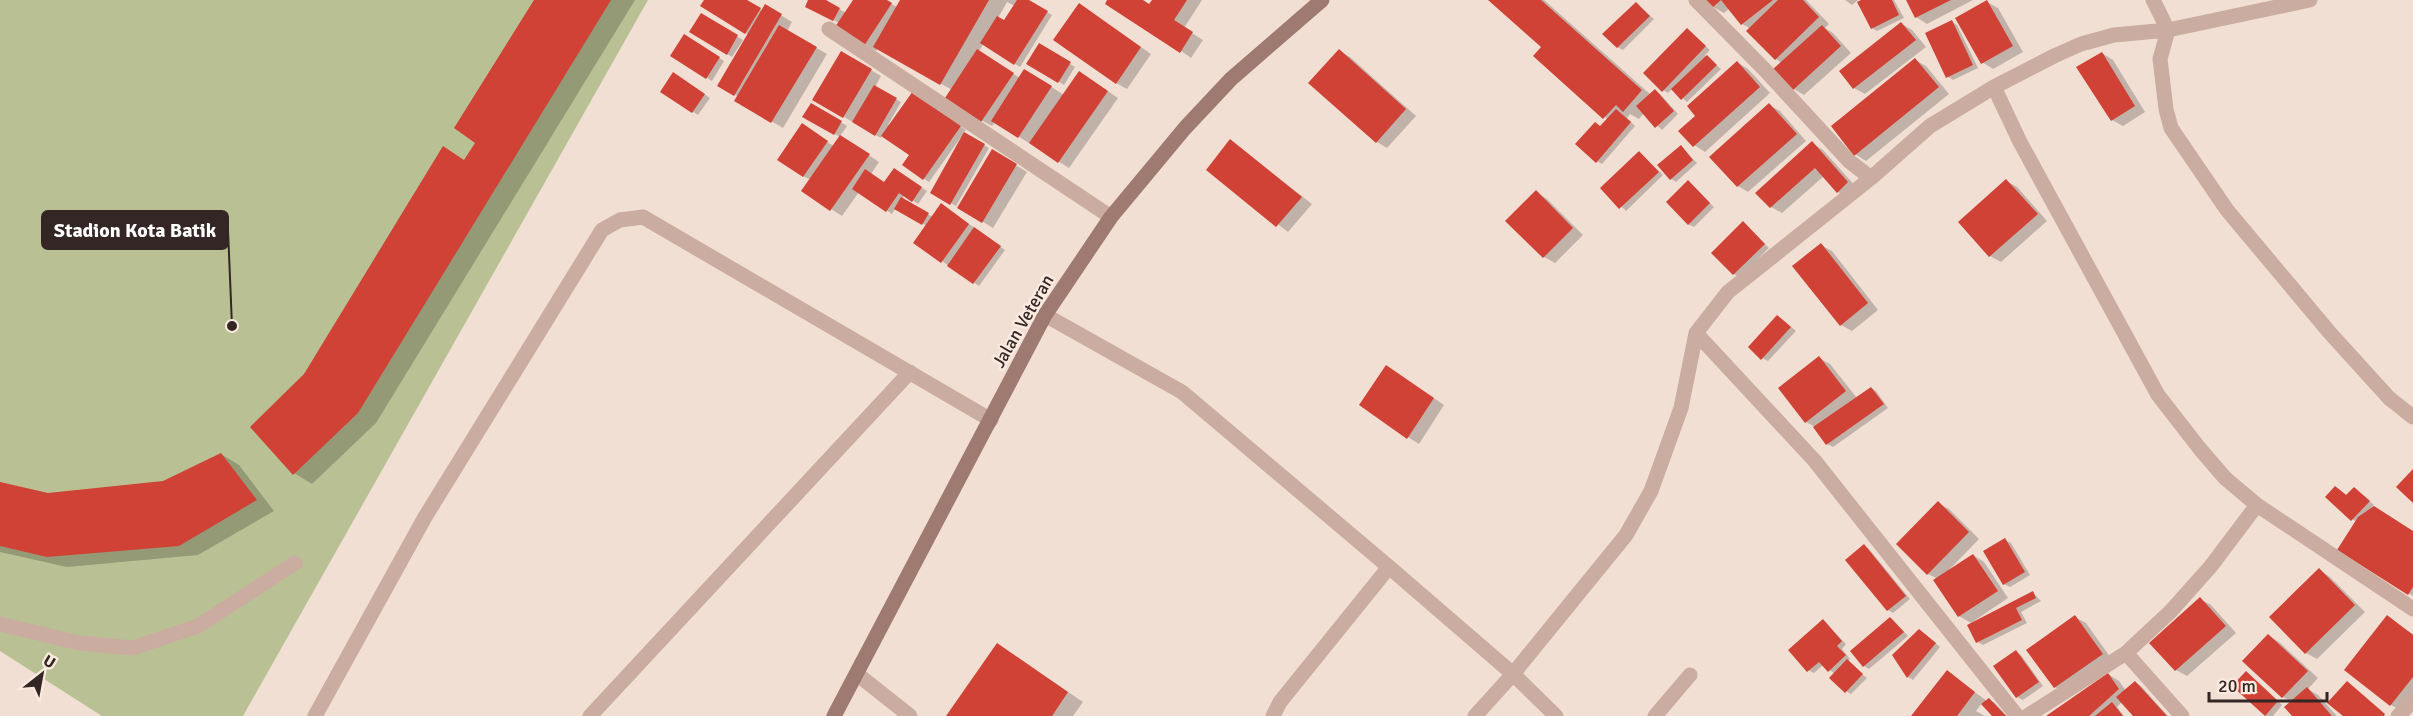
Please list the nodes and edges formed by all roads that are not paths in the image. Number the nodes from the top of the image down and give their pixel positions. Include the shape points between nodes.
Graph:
1 (1322, 0) edge
2 (1696, 0) edge
3 (2153, 0) edge
4 (2310, 0) edge
5 (829, 29) dead end
6 (2168, 30) junction
7 (1994, 87) junction
8 (1871, 178) junction
9 (1111, 217) junction
10 (1045, 315) junction
11 (1696, 333) junction
12 (910, 372) junction
13 (2413, 417) edge
14 (991, 420) junction
15 (2257, 505) junction
16 (295, 563) dead end
17 (1389, 567) junction
18 (2413, 609) edge
19 (0, 624) edge
20 (2126, 653) junction
21 (857, 674) junction
22 (1513, 674) junction
23 (1690, 675) dead end
24 (2413, 701) edge
25 (315, 716) edge
26 (590, 716) edge
27 (834, 716) edge
28 (910, 716) edge
29 (1273, 716) edge
30 (1475, 716) edge
31 (1556, 716) edge
32 (1655, 716) edge
33 (2017, 716) edge
34 (2027, 716) edge
35 (2182, 716) edge
36 (2398, 716) edge

1 - 9 street, Jalan Veteran via 1231,79
2 - 8 street via 1849,161
3 - 6 street
4 - 6 street
5 - 9 street
6 - 7 street via 2114,35 2081,44
6 - 13 street via 2160,59 2171,128 2227,210 2330,333 2389,398
7 - 8 street via 1930,126
7 - 15 street via 2158,395 2225,478
8 - 11 street via 1728,292
9 - 10 street, Jalan Veteran
10 - 14 street, Jalan Veteran
10 - 17 street via 1182,392
11 - 22 street via 1681,408 1651,491 1626,535
11 - 33 street via 1814,460
12 - 14 street
12 - 25 street via 643,217 620,220 602,230 425,517
12 - 26 street
14 - 21 street, Jalan Veteran
15 - 18 street
15 - 20 street via 2211,566
16 - 19 street via 198,626 133,648 79,643
17 - 22 street
17 - 29 street via 1280,702
20 - 34 street
20 - 35 street
21 - 27 street, Jalan Veteran
21 - 28 street
22 - 30 street
22 - 31 street
23 - 32 street
24 - 36 street

